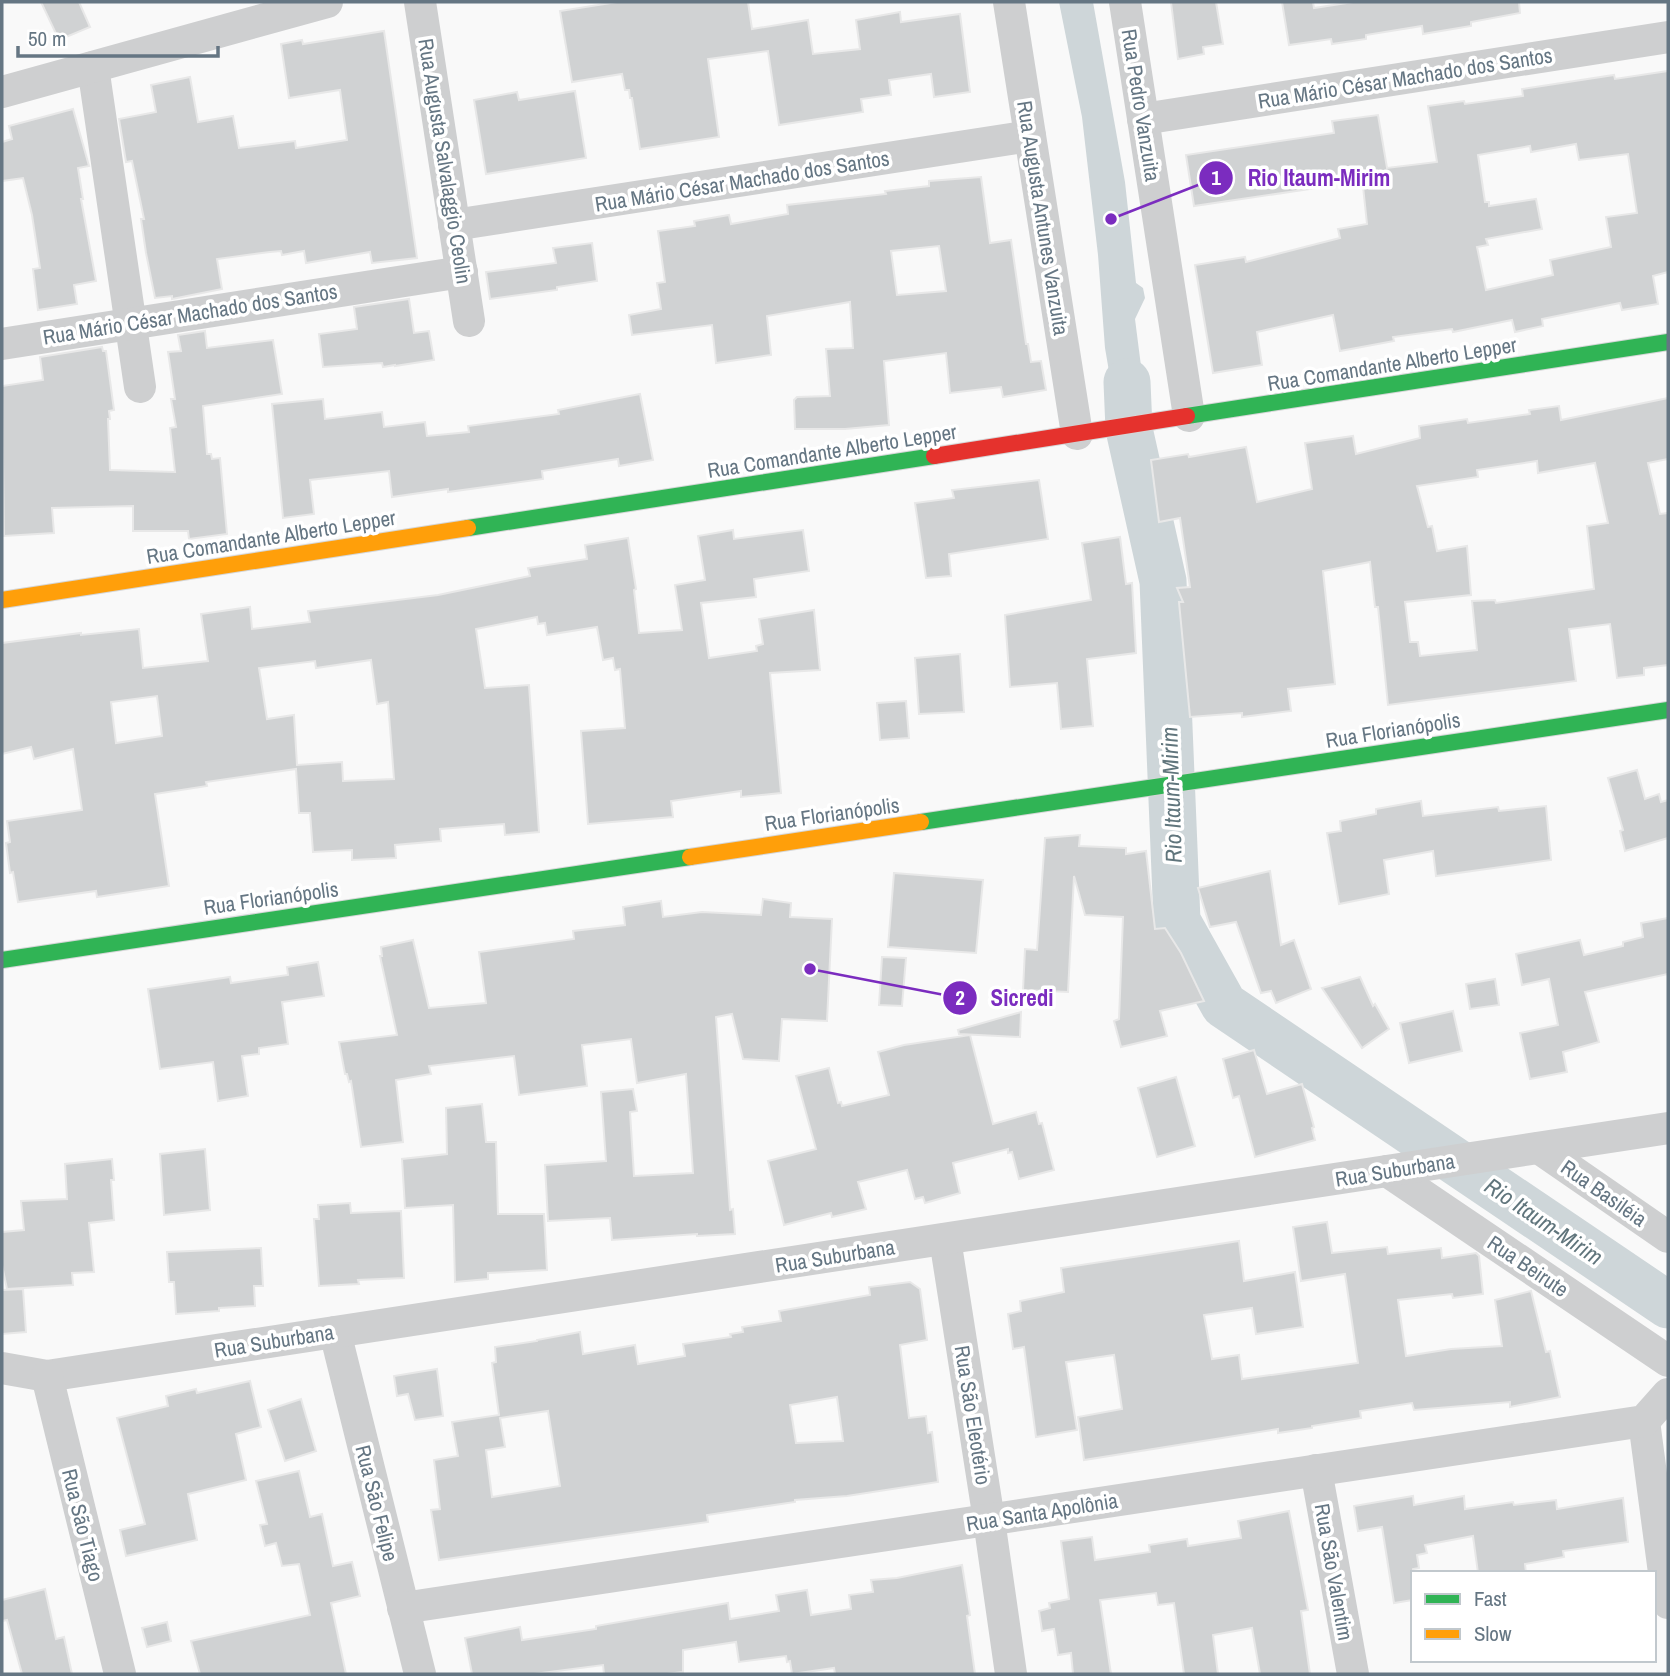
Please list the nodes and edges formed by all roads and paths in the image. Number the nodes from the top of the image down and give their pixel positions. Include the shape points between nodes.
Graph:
1 (420, 2) edge
2 (1009, 2) edge
3 (1125, 2) edge
4 (320, 3) edge
5 (1668, 37) edge
6 (93, 66) junction
7 (2, 92) edge
8 (1143, 119) junction
9 (1030, 136) junction
10 (454, 225) junction
11 (461, 272) junction
12 (469, 321) dead end
13 (131, 323) junction
14 (1668, 342) edge
15 (2, 344) edge
16 (140, 387) dead end
17 (1189, 416) junction
18 (1089, 432) junction
19 (2, 600) edge
20 (1668, 710) edge
21 (2, 960) edge
22 (1668, 1128) edge
23 (1535, 1149) junction
24 (1387, 1171) junction
25 (1668, 1237) edge
26 (945, 1239) junction
27 (335, 1332) junction
28 (1668, 1361) edge
29 (2, 1368) edge
30 (47, 1376) junction
31 (1668, 1394) edge
32 (1644, 1421) junction
33 (1316, 1470) junction
34 (989, 1520) junction
35 (1668, 1603) edge
36 (403, 1608) junction
37 (120, 1674) edge
38 (420, 1674) edge
39 (1011, 1674) edge
40 (1353, 1674) edge

1 - 10 street, Rua Augusta Salvalaggio Ceolin
2 - 9 street, Rua Augusta Antunes Vanzuita
3 - 8 street, Rua Pedro Vanzuita
4 - 6 street
5 - 8 street, Rua Mário César Machado dos Santos
6 - 7 street
6 - 13 street
8 - 17 street, Rua Pedro Vanzuita
9 - 10 street, Rua Mário César Machado dos Santos
9 - 18 street, Rua Augusta Antunes Vanzuita
10 - 11 street, Rua Augusta Salvalaggio Ceolin
11 - 12 street, Rua Augusta Salvalaggio Ceolin
11 - 13 street, Rua Mário César Machado dos Santos
13 - 15 street, Rua Mário César Machado dos Santos
13 - 16 street
14 - 17 main road, Rua Comandante Alberto Lepper
17 - 18 main road, Rua Comandante Alberto Lepper
18 - 19 main road, Rua Comandante Alberto Lepper
20 - 21 main road, Rua Florianópolis
22 - 23 street, Rua Suburbana
23 - 24 street, Rua Suburbana
23 - 25 street, Rua Basiléia
24 - 26 street, Rua Suburbana
24 - 28 street, Rua Beirute
26 - 27 street, Rua Suburbana
26 - 34 street, Rua São Eleotério
27 - 30 street, Rua Suburbana
27 - 36 street, Rua São Felipe
29 - 30 street, Rua Suburbana
30 - 37 street, Rua São Tiago
31 - 32 street
32 - 33 street, Rua Santa Apolônia
32 - 35 street
33 - 34 street, Rua Santa Apolônia
33 - 40 street, Rua São Valentim
34 - 36 street, Rua Santa Apolônia
34 - 39 street, Rua São Eleotério
36 - 38 street, Rua São Felipe

